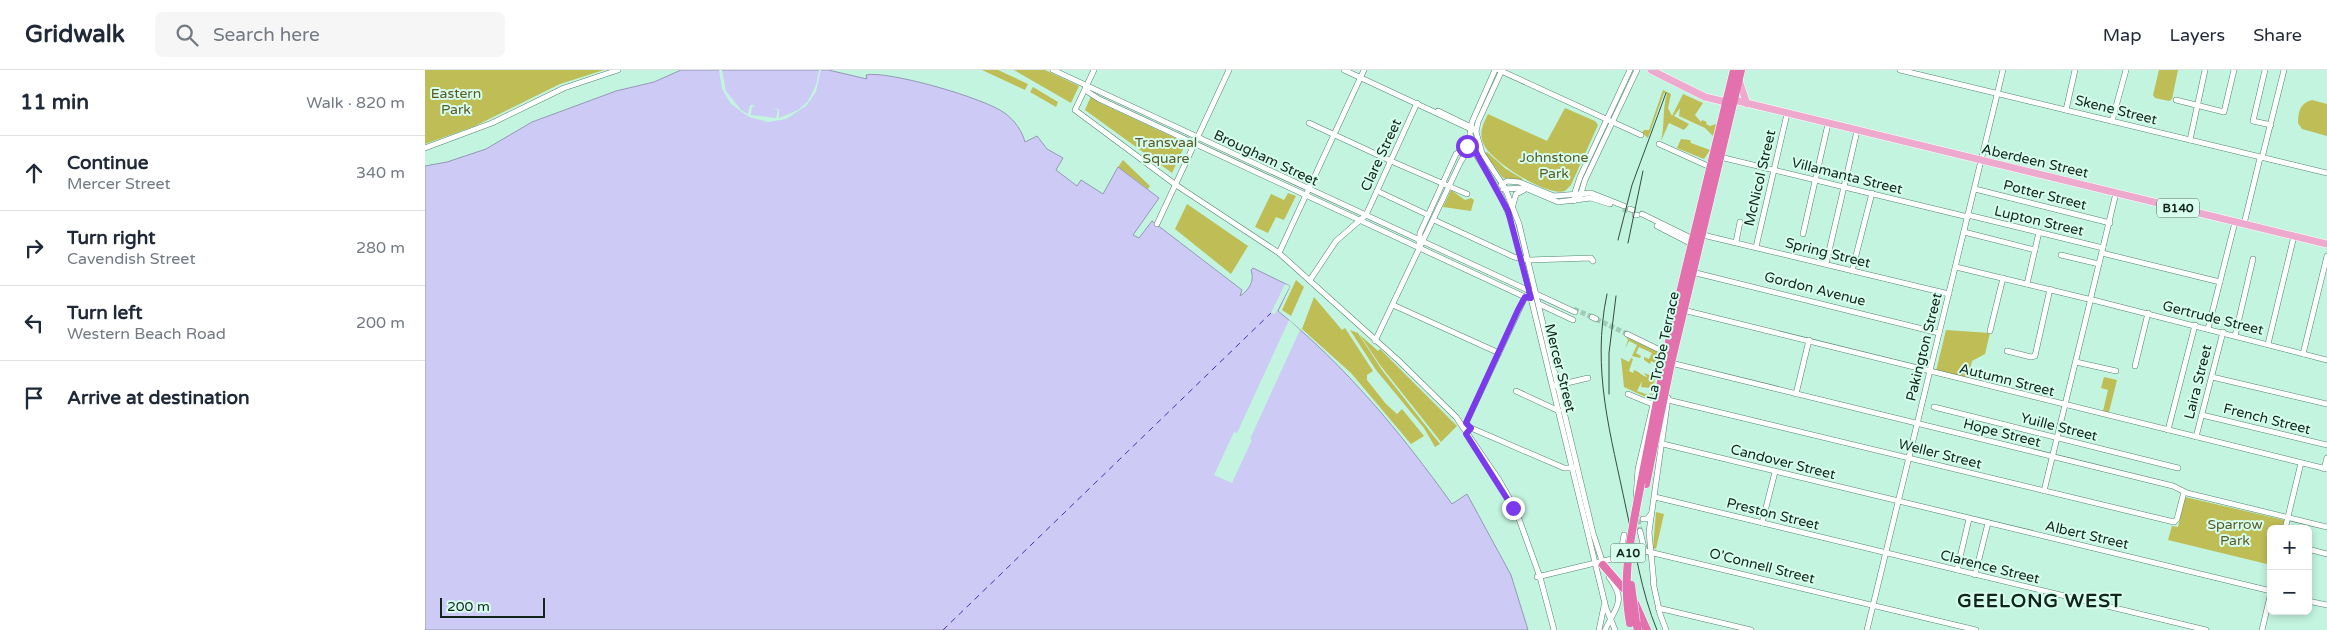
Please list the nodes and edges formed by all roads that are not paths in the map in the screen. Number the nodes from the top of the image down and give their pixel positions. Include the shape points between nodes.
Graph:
1 (618, 70) edge
2 (1053, 70) edge
3 (1094, 70) edge
4 (1229, 70) edge
5 (1344, 70) edge
6 (1364, 70) edge
7 (1499, 70) edge
8 (1630, 70) edge
9 (1637, 70) edge
10 (1651, 70) edge
11 (1734, 70) edge
12 (1741, 70) edge
13 (1900, 70) edge
14 (2003, 70) edge
15 (2075, 70) edge
16 (2126, 70) edge
17 (2205, 70) edge
18 (2234, 70) edge
19 (2265, 70) edge
20 (2284, 70) edge
21 (1361, 78) junction
22 (1739, 80) junction
23 (1086, 87) junction
24 (1693, 90) junction
25 (1619, 93) junction
26 (1997, 94) junction
27 (1625, 96) junction
28 (1486, 98) junction
29 (1716, 100) junction
30 (2176, 100) dead end
31 (1732, 101) junction
32 (1417, 103) junction
33 (1747, 104) junction
34 (2198, 106) junction
35 (2066, 110) junction
36 (1724, 112) junction
37 (1787, 114) junction
38 (1609, 121) junction
39 (2112, 121) junction
40 (1309, 123) dead end
41 (1828, 124) junction
42 (2271, 125) junction
43 (1471, 127) junction
44 (1857, 131) junction
45 (1476, 132) junction
46 (1334, 134) junction
47 (1641, 135) dead end
48 (1471, 138) junction
49 (2190, 140) junction
50 (1197, 141) junction
51 (1659, 144) dead end
52 (425, 148) edge
53 (1476, 148) junction
54 (1464, 149) junction
55 (1720, 157) junction
56 (2261, 158) junction
57 (1391, 161) junction
58 (1981, 161) junction
59 (1710, 167) junction
60 (1774, 170) junction
61 (2327, 174) edge
62 (1586, 178) junction
63 (1815, 180) junction
64 (1443, 183) junction
65 (1176, 185) junction
66 (1449, 186) junction
67 (1504, 186) junction
68 (1844, 187) junction
69 (1497, 189) junction
70 (1975, 189) junction
71 (1530, 190) junction
72 (1377, 191) junction
73 (1307, 192) junction
74 (1589, 193) junction
75 (2116, 193) junction
76 (1467, 194) dead end
77 (1872, 194) junction
78 (1577, 197) junction
79 (1610, 200) junction
80 (1513, 205) junction
81 (1624, 206) tunnel mouth
82 (1365, 215) junction
83 (1428, 215) junction
84 (1968, 216) junction
85 (1359, 220) junction
86 (1434, 220) junction
87 (1740, 222) dead end
88 (2235, 222) junction
89 (2109, 223) junction
90 (1157, 224) dead end
91 (2244, 224) junction
92 (1696, 225) junction
93 (1677, 232) junction
94 (1702, 232) junction
95 (1964, 232) junction
96 (2039, 232) junction
97 (1803, 234) dead end
98 (2294, 236) junction
99 (1524, 242) junction
100 (1695, 242) junction
101 (1736, 242) junction
102 (1420, 243) junction
103 (1518, 243) junction
104 (2327, 244) edge
105 (1755, 247) junction
106 (2035, 250) junction
107 (2103, 250) junction
108 (1279, 253) junction
109 (2061, 255) dead end
110 (2327, 256) edge
111 (1521, 257) junction
112 (2253, 259) dead end
113 (1529, 260) junction
114 (1593, 261) dead end
115 (1826, 264) junction
116 (2099, 264) junction
117 (1956, 267) junction
118 (1689, 271) junction
119 (1852, 271) junction
120 (2003, 278) junction
121 (1310, 280) junction
122 (2220, 282) junction
123 (2027, 284) junction
124 (2051, 290) junction
125 (1530, 292) junction
126 (1519, 294) junction
127 (1949, 294) junction
128 (1537, 295) junction
129 (1528, 298) junction
130 (2091, 299) junction
131 (1539, 304) junction
132 (1393, 305) junction
133 (1551, 309) junction
134 (1572, 309) tunnel mouth
135 (1518, 310) junction
136 (1683, 310) junction
137 (2148, 314) junction
138 (1541, 315) junction
139 (1573, 320) dead end
140 (2195, 325) junction
141 (2209, 329) junction
142 (1990, 330) dead end
143 (2223, 332) junction
144 (1939, 333) junction
145 (1627, 335) tunnel mouth
146 (2235, 336) junction
147 (1809, 340) junction
148 (1375, 341) junction
149 (2268, 344) junction
150 (2007, 351) dead end
151 (1499, 353) junction
152 (1666, 353) junction
153 (2303, 354) junction
154 (2327, 360) edge
155 (2076, 362) junction
156 (2135, 366) dead end
157 (1670, 367) junction
158 (1930, 371) junction
159 (2116, 371) dead end
160 (2212, 377) junction
161 (1588, 378) dead end
162 (1555, 385) junction
163 (1516, 391) dead end
164 (1628, 394) dead end
165 (1796, 394) junction
166 (1668, 400) junction
167 (1653, 404) junction
168 (2327, 404) edge
169 (2065, 405) junction
170 (1934, 407) dead end
171 (1559, 411) junction
172 (2202, 415) junction
173 (1462, 423) junction
174 (1917, 424) junction
175 (2168, 430) junction
176 (1468, 431) junction
177 (2196, 437) junction
178 (2057, 438) junction
179 (1663, 444) junction
180 (2327, 445) edge
181 (2052, 456) junction
182 (1909, 458) junction
183 (2327, 458) edge
184 (2301, 463) junction
185 (1575, 468) junction
186 (2178, 468) dead end
187 (2326, 469) edge
188 (1775, 472) junction
189 (1644, 484) junction
190 (2043, 490) junction
191 (2184, 492) junction
192 (1655, 497) junction
193 (1636, 498) dead end
194 (1899, 502) junction
195 (1651, 514) junction
196 (2288, 517) junction
197 (1969, 518) junction
198 (1643, 519) dead end
199 (1762, 523) junction
200 (1988, 523) junction
201 (2286, 525) edge
202 (2327, 527) edge
203 (1640, 531) tunnel mouth
204 (1625, 535) dead end
205 (2312, 550) edge
206 (1647, 551) junction
207 (1886, 553) junction
208 (2327, 554) edge
209 (1600, 563) junction
210 (1957, 570) junction
211 (1975, 575) junction
212 (1538, 577) junction
213 (1623, 588) dead end
214 (2267, 591) edge
215 (2312, 601) edge
216 (1605, 603) junction
217 (1635, 603) dead end
218 (1873, 605) junction
219 (2327, 605) edge
220 (1658, 608) junction
221 (2267, 609) edge
222 (1610, 621) junction
223 (1634, 626) edge
224 (1553, 630) edge
225 (1599, 630) edge
226 (1605, 630) edge
227 (1615, 630) edge
228 (1647, 630) edge
229 (1666, 630) edge
230 (1751, 630) edge
231 (1867, 630) edge
232 (1976, 630) edge
233 (2206, 630) edge
234 (2262, 630) edge

1 - 52 street via 564,88 492,123
2 - 23 street, Brougham Street
3 - 23 street
4 - 50 street
5 - 21 street
6 - 21 street
7 - 28 street
7 - 38 street
8 - 25 street
9 - 27 street
10 - 24 main road
11 - 31 highway, La Trobe Terrace / A10
12 - 22 highway, La Trobe Terrace / A10
13 - 26 street, Skene Street
14 - 26 street, Pakington Street
15 - 35 street
16 - 39 street
17 - 34 street
18 - 34 street via 2226,110 2222,112
19 - 42 street via 2253,120
20 - 42 street
21 - 32 street
21 - 46 street
22 - 31 highway, La Trobe Terrace / A10
22 - 33 main road
23 - 50 street, Brougham Street via 1099,100
23 - 65 street via 1075,110
24 - 29 main road
24 - 31 main road
25 - 27 street
25 - 38 street
26 - 35 street, Skene Street
26 - 58 street, Pakington Street
27 - 38 street
28 - 43 street
28 - 45 street
29 - 31 main road
29 - 36 main road
30 - 34 street
31 - 33 main road, Aberdeen Street / B140
31 - 36 highway, La Trobe Terrace / A10
31 - 55 highway, La Trobe Terrace / A10
32 - 43 street
32 - 57 street, Clare Street
33 - 37 main road, Aberdeen Street / B140
34 - 49 street
35 - 39 street, Skene Street
36 - 59 highway, La Trobe Terrace / A10
37 - 41 main road, Aberdeen Street / B140
37 - 60 street, McNicol Street
38 - 47 street
38 - 62 street
38 - 78 street via 1580,177
39 - 49 street, Skene Street
40 - 46 street
41 - 44 main road, Aberdeen Street / B140
41 - 63 street
42 - 56 street
43 - 45 street
43 - 48 street
44 - 58 main road, Aberdeen Street / B140
44 - 68 street
45 - 53 street
46 - 57 street
46 - 73 street
48 - 53 street
48 - 54 street
49 - 56 street, Skene Street
50 - 65 street
50 - 73 street, Brougham Street
51 - 59 street
53 - 54 street
53 - 66 street via 1463,157
53 - 67 street, Mercer Street
53 - 69 street, Mercer Street
54 - 64 street via 1456,154
55 - 60 street, Villamanta Street
55 - 94 highway, La Trobe Terrace / A10
56 - 61 street, Skene Street
56 - 91 street
57 - 64 street
57 - 72 street, Clare Street
58 - 70 street, Pakington Street
58 - 75 main road, Aberdeen Street / B140
59 - 92 highway, La Trobe Terrace / A10
60 - 63 street, Villamanta Street
60 - 105 street, McNicol Street
62 - 74 street
62 - 78 street
63 - 68 street, Villamanta Street
63 - 97 street
64 - 66 street
64 - 83 street
65 - 90 street
65 - 108 street
66 - 76 street
66 - 86 street
67 - 69 street
67 - 71 street
67 - 78 street via 1507,181 1519,182 1554,196
67 - 80 street, Mercer Street
68 - 77 street, Villamanta Street
68 - 115 street
69 - 103 street, Mercer Street via 1511,218
70 - 84 street, Pakington Street
70 - 89 street, Potter Street
71 - 78 street via 1554,202
71 - 80 street via 1517,193
72 - 82 street, Clare Street
72 - 83 street
73 - 82 street, Brougham Street
73 - 85 street, Brougham Street
73 - 108 street
74 - 78 street
74 - 79 street
75 - 88 main road, Aberdeen Street / B140
75 - 89 street
77 - 84 street, Villamanta Street
77 - 119 street
78 - 79 street via 1597,199 1623,209
79 - 81 street
80 - 99 street, Mercer Street
82 - 85 street
82 - 102 street, Brougham Street
83 - 102 street
84 - 95 street, Pakington Street
84 - 96 street, Lupton Street
85 - 102 street, Brougham Street
85 - 121 street via 1336,241
86 - 102 street
86 - 111 street via 1513,257
87 - 101 street
88 - 91 main road, Aberdeen Street / B140
88 - 122 street
89 - 107 street
91 - 98 main road, Aberdeen Street / B140
92 - 93 street via 1690,232
92 - 100 highway, La Trobe Terrace / A10
93 - 100 street
93 - 100 street via 1636,214
94 - 100 highway, La Trobe Terrace / A10
94 - 101 street, Spring Street
95 - 106 street
95 - 117 street, Pakington Street
96 - 106 street
96 - 107 street, Lupton Street
98 - 104 main road, Aberdeen Street / B140
98 - 149 street
99 - 103 street
99 - 113 street, Mercer Street
100 - 118 highway, La Trobe Terrace / A10
101 - 105 street, Spring Street
102 - 125 street, Brougham Street
102 - 126 street, Brougham Street
102 - 132 street
103 - 111 street, Mercer Street
105 - 115 street, Spring Street
106 - 123 street
107 - 116 street
107 - 122 street, Lupton Street
108 - 121 street
109 - 116 street
110 - 153 street
111 - 113 street
111 - 125 street, Mercer Street
112 - 146 street
113 - 114 street via 1591,258
113 - 128 street, Mercer Street
115 - 119 street, Spring Street
116 - 130 street
117 - 120 street, Gertrude Street
117 - 127 street, Pakington Street
118 - 136 highway, La Trobe Terrace / A10
118 - 144 street, Gordon Avenue
118 - 152 highway, La Trobe Terrace / A10
119 - 127 street, Spring Street
120 - 123 street, Gertrude Street
120 - 142 street
121 - 148 street
122 - 141 street
123 - 124 street, Gertrude Street
124 - 130 street, Gertrude Street
124 - 150 street via 2035,356
125 - 128 street, Brougham Street
125 - 129 street, Mercer Street
126 - 129 street, Brougham Street
126 - 135 street
127 - 144 street, Pakington Street
128 - 129 street
128 - 131 street, Mercer Street
128 - 134 street, Brougham Street
129 - 135 street
129 - 162 street, Mercer Street
130 - 137 street, Gertrude Street
130 - 155 street
131 - 133 street
131 - 138 street, Mercer Street
132 - 148 street
132 - 151 street
133 - 138 street
133 - 139 street
135 - 151 street
136 - 147 street, Autumn Street
136 - 157 highway, La Trobe Terrace / A10
137 - 140 street, Gertrude Street
137 - 156 street
138 - 162 street, Mercer Street
140 - 141 street, Gertrude Street
140 - 175 street
141 - 143 street, Gertrude Street
143 - 146 street, Gertrude Street
143 - 160 street, Laira Street
144 - 158 street, Pakington Street
145 - 152 street
146 - 149 street, Gertrude Street
147 - 158 street, Autumn Street
147 - 165 street
148 - 173 street
149 - 153 street, Gertrude Street
151 - 173 street
152 - 167 street
152 - 189 highway, La Trobe Terrace / A10
153 - 154 street, Gertrude Street
155 - 159 street
155 - 169 street
157 - 165 street, Hope Street
157 - 166 street
157 - 189 highway, La Trobe Terrace / A10
158 - 169 street, Autumn Street
158 - 174 street, Pakington Street
160 - 168 street
160 - 172 street, Laira Street
161 - 162 street
162 - 171 street, Mercer Street
162 - 185 street, Mercer Street
163 - 171 street
164 - 167 street
165 - 174 street, Hope Street
166 - 179 street
166 - 182 street, Weller Street
167 - 193 street via 1637,469
169 - 175 street, Autumn Street
169 - 178 street
170 - 178 street, Yuille Street
171 - 185 street, Mercer Street
172 - 177 street, Laira Street
172 - 180 street, French Street
173 - 176 street
174 - 181 street, Hope Street
174 - 182 street, Pakington Street
175 - 177 street, Autumn Street
176 - 185 street via 1564,468
176 - 212 street via 1512,502
177 - 184 street, Autumn Street
178 - 181 street
178 - 186 street, Yuille Street
179 - 188 street, Candover Street
179 - 192 street
181 - 190 street
181 - 191 street, Hope Street via 2173,486
182 - 190 street, Weller Street
182 - 194 street, Pakington Street
183 - 187 street
184 - 187 street, Autumn Street
184 - 196 street
185 - 209 street, Mercer Street
188 - 194 street, Candover Street
188 - 199 street
189 - 223 highway, La Trobe Terrace / A10, bridge via 1631,572
190 - 191 street, Weller Street via 2174,522 2177,521
191 - 196 street, Hope Street
192 - 195 street
192 - 199 street, Preston Street
194 - 197 street, Albert Street
194 - 207 street, Pakington Street
195 - 198 street
195 - 206 street
196 - 201 street
196 - 202 street, Hope Street
197 - 200 street, Albert Street
197 - 210 street
199 - 207 street, Preston Street
200 - 211 street
200 - 214 street, Albert Street
203 - 206 street
204 - 209 street via 1619,557
205 - 208 street
206 - 218 street, O'Connell Street
206 - 220 street
207 - 210 street, Clarence Street
207 - 218 street, Pakington Street
209 - 212 street
209 - 213 highway
209 - 216 street, Mercer Street
209 - 222 street via 1617,589 1619,598 1618,609
210 - 211 street, Clarence Street
211 - 233 street, Clarence Street
212 - 224 street
215 - 219 street
216 - 222 street, Mercer Street
216 - 225 street
217 - 228 highway
218 - 231 street, Pakington Street
218 - 232 street, O'Connell Street
220 - 229 street
220 - 230 street
221 - 234 street
222 - 226 street
222 - 227 street, Mercer Street

